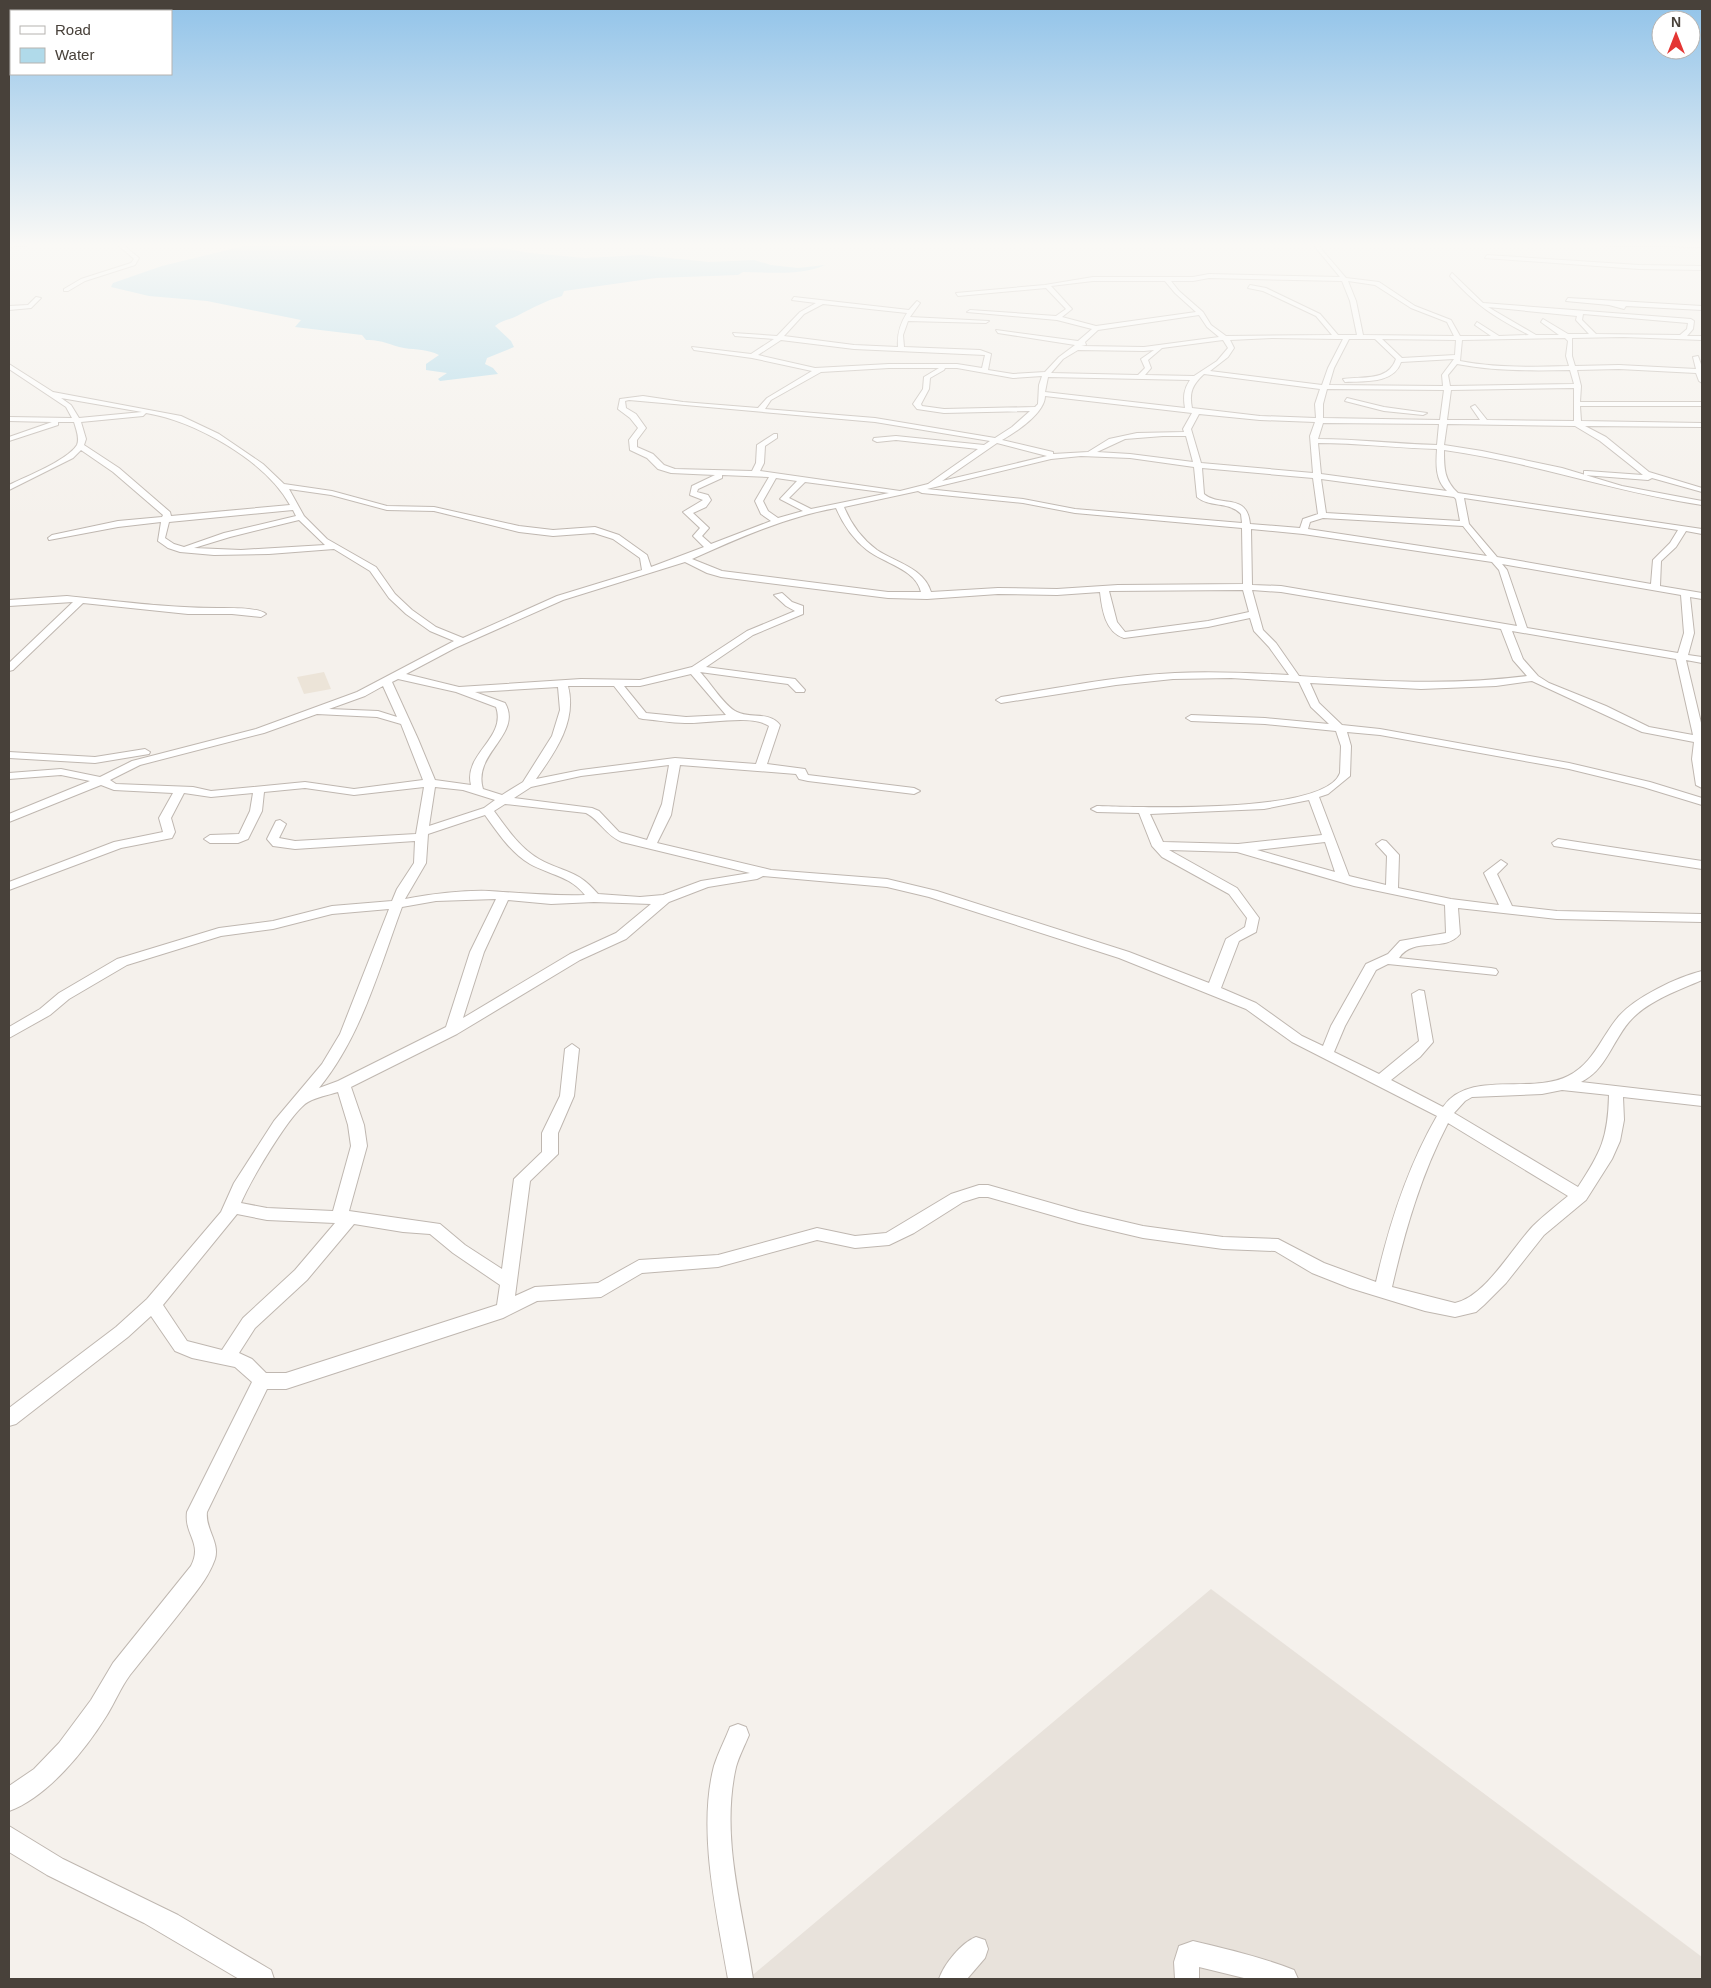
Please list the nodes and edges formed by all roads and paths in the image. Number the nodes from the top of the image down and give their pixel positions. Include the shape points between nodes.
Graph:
1 (755, 336) edge
2 (900, 336) edge
3 (1008, 336) edge
4 (1088, 336) edge
5 (1221, 336) edge
6 (1348, 336) junction
7 (1360, 336) joint
8 (1376, 336) junction
9 (1495, 336) edge
10 (1536, 336) joint
11 (1543, 336) edge
12 (1566, 336) edge
13 (1616, 336) edge
14 (1683, 336) edge
15 (1337, 337) joint
16 (1458, 337) junction
17 (780, 338) junction
18 (1224, 338) junction
19 (1498, 338) junction
20 (1681, 338) junction
21 (1702, 338) edge
22 (1077, 346) junction
23 (1160, 347) junction
24 (694, 348) dead end
25 (901, 349) junction
26 (752, 356) junction
27 (1696, 357) dead end
28 (1400, 360) junction
29 (1457, 360) junction
30 (9, 366) edge
31 (950, 367) junction
32 (1573, 368) junction
33 (819, 370) junction
34 (985, 370) junction
35 (1701, 370) edge
36 (1202, 372) junction
37 (1048, 374) junction
38 (1009, 375) junction
39 (1115, 377) junction
40 (1140, 377) junction
41 (1195, 378) junction
42 (1702, 381) edge
43 (1326, 386) junction
44 (1578, 386) junction
45 (1447, 388) junction
46 (1042, 393) junction
47 (52, 394) junction
48 (1347, 400) dead end
49 (1117, 401) junction
50 (1576, 404) junction
51 (1702, 404) edge
52 (1475, 407) dead end
53 (920, 408) junction
54 (1035, 409) junction
55 (760, 410) junction
56 (1193, 411) junction
57 (160, 413) junction
58 (1443, 418) junction
59 (9, 419) edge
60 (60, 420) junction
61 (77, 420) junction
62 (1320, 420) junction
63 (891, 422) junction
64 (1485, 423) junction
65 (1578, 425) junction
66 (1702, 425) edge
67 (1188, 434) junction
68 (774, 436) dead end
69 (9, 439) edge
70 (877, 440) dead end
71 (997, 440) junction
72 (1314, 441) junction
73 (80, 446) junction
74 (985, 447) junction
75 (1440, 447) junction
76 (1090, 454) junction
77 (1060, 456) junction
78 (1198, 466) junction
79 (1569, 473) junction
80 (725, 474) junction
81 (755, 474) junction
82 (774, 475) junction
83 (1317, 475) junction
84 (804, 479) junction
85 (1656, 479) junction
86 (282, 486) junction
87 (930, 486) junction
88 (9, 488) edge
89 (914, 490) junction
90 (1702, 490) edge
91 (900, 493) junction
92 (1456, 494) junction
93 (1702, 503) edge
94 (839, 505) junction
95 (296, 507) junction
96 (810, 511) junction
97 (1322, 515) junction
98 (302, 517) junction
99 (166, 520) junction
100 (777, 521) junction
101 (1465, 524) junction
102 (1246, 527) junction
103 (1684, 528) junction
104 (1303, 531) junction
105 (1702, 531) edge
106 (52, 538) dead end
107 (333, 547) junction
108 (710, 548) junction
109 (184, 550) junction
110 (686, 559) junction
111 (1497, 560) junction
112 (647, 571) junction
113 (1247, 587) junction
114 (1104, 589) junction
115 (1655, 589) junction
116 (1685, 594) junction
117 (779, 595) dead end
118 (927, 596) junction
119 (1702, 596) edge
120 (81, 600) junction
121 (9, 603) edge
122 (261, 614) dead end
123 (1254, 614) junction
124 (1505, 626) junction
125 (1522, 628) junction
126 (462, 642) junction
127 (1681, 656) junction
128 (1702, 660) edge
129 (9, 668) edge
130 (694, 670) junction
131 (391, 678) junction
132 (1534, 678) junction
133 (1300, 681) junction
134 (616, 682) junction
135 (562, 683) junction
136 (459, 690) junction
137 (800, 690) dead end
138 (1001, 700) dead end
139 (313, 712) junction
140 (300, 717) junction
141 (741, 718) junction
142 (1191, 718) dead end
143 (404, 722) junction
144 (1341, 729) junction
145 (1701, 740) edge
146 (9, 755) edge
147 (675, 761) junction
148 (760, 767) junction
149 (9, 776) edge
150 (100, 780) junction
151 (430, 783) junction
152 (528, 784) junction
153 (1702, 784) edge
154 (259, 788) junction
155 (180, 790) junction
156 (478, 791) junction
157 (914, 791) dead end
158 (1702, 793) edge
159 (1313, 796) junction
160 (1684, 796) junction
161 (505, 800) junction
162 (1702, 802) edge
163 (1097, 809) dead end
164 (488, 810) junction
165 (1143, 810) junction
166 (9, 818) edge
167 (280, 824) dead end
168 (422, 834) junction
169 (1330, 838) junction
170 (210, 839) dead end
171 (1558, 843) dead end
172 (1382, 844) dead end
173 (650, 845) junction
174 (1158, 846) junction
175 (1238, 848) junction
176 (1501, 864) dead end
177 (1702, 865) edge
178 (771, 874) junction
179 (1343, 878) junction
180 (9, 886) edge
181 (1392, 890) junction
182 (504, 896) junction
183 (594, 898) junction
184 (665, 899) junction
185 (1451, 902) junction
186 (399, 904) junction
187 (1508, 910) junction
188 (1702, 918) edge
189 (1384, 960) junction
190 (1491, 972) dead end
191 (1702, 974) edge
192 (1214, 989) junction
193 (1419, 994) dead end
194 (452, 1030) junction
195 (9, 1033) edge
196 (572, 1049) dead end
197 (1326, 1055) junction
198 (1380, 1082) junction
199 (343, 1085) junction
200 (1563, 1086) junction
201 (1616, 1090) junction
202 (302, 1098) junction
203 (1702, 1101) edge
204 (1445, 1114) junction
205 (1580, 1196) junction
206 (232, 1207) junction
207 (344, 1218) junction
208 (507, 1281) junction
209 (1382, 1292) junction
210 (153, 1304) junction
211 (505, 1309) junction
212 (227, 1358) junction
213 (262, 1380) junction
214 (10, 1415) edge
215 (738, 1735) dead end
216 (9, 1800) edge
217 (9, 1838) edge
218 (976, 1949) dead end
219 (262, 1979) edge
220 (741, 1979) edge
221 (951, 1979) edge
222 (1187, 1979) edge
223 (1285, 1979) edge

1 - 17 street
2 - 25 street
3 - 22 street
4 - 22 street
5 - 18 street
6 - 7 street
6 - 15 street
6 - 43 street via 1332,364
7 - 8 street
8 - 16 street
8 - 28 street
9 - 19 street
10 - 11 street
10 - 19 street
12 - 32 street via 1571,340 1569,356
13 - 20 street
14 - 20 street
15 - 18 street
16 - 19 street
16 - 29 street
17 - 25 street
17 - 26 street
18 - 23 street
18 - 36 street via 1230,350
20 - 21 street
22 - 23 street
22 - 37 street
23 - 40 street via 1144,359 1148,368
24 - 26 street
25 - 34 street via 986,350
26 - 33 street
27 - 35 street
28 - 29 street
28 - 43 street via 1387,375
29 - 32 street via 1476,366
29 - 45 street via 1445,375
30 - 47 street
31 - 33 street
31 - 34 street
31 - 53 street via 927,377 926,389 918,404
32 - 35 street
32 - 44 street
33 - 55 street via 769,399
34 - 38 street
35 - 42 street
36 - 41 street
36 - 43 street
37 - 38 street
37 - 39 street
37 - 46 street via 1042,383
38 - 46 street
39 - 40 street
39 - 49 street
40 - 41 street
41 - 56 street via 1187,396
43 - 45 street
43 - 62 street via 1319,410
44 - 45 street
44 - 50 street
45 - 58 street
46 - 49 street
46 - 54 street via 1042,403
47 - 57 street
47 - 61 street via 69,406
48 - 58 street
49 - 56 street
50 - 51 street
50 - 65 street
52 - 64 street
53 - 54 street via 955,411
53 - 63 street
54 - 71 street via 1016,430
55 - 63 street
55 - 80 street via 630,397 622,400 622,409 633,416 642,428 632,442 634,449 669,470
56 - 62 street via 1266,419
56 - 67 street
57 - 61 street
57 - 86 street via 216,436 260,466
58 - 62 street
58 - 64 street
58 - 75 street
59 - 60 street
60 - 61 street
60 - 69 street
61 - 73 street via 82,439
62 - 72 street
63 - 71 street
64 - 65 street
65 - 66 street
65 - 85 street via 1603,439
67 - 76 street via 1127,436 1108,442
67 - 78 street
68 - 81 street via 761,445 760,463
70 - 74 street via 909,439
71 - 74 street
71 - 77 street
72 - 75 street
72 - 83 street
73 - 88 street via 57,465
73 - 99 street via 153,501 167,514
74 - 87 street
75 - 79 street
75 - 92 street via 1442,479
76 - 77 street
76 - 78 street
77 - 87 street
78 - 83 street
78 - 102 street via 1201,497 1239,507 1247,519
79 - 85 street via 1621,474
79 - 93 street via 1621,488
80 - 81 street
80 - 108 street via 695,488 693,493 707,500 687,512 705,528 697,536
81 - 82 street
82 - 84 street
82 - 100 street via 759,501 764,512
83 - 92 street
83 - 97 street
84 - 91 street
84 - 96 street via 784,498
85 - 90 street
86 - 95 street
86 - 112 street via 332,493 387,508 434,509 519,529 553,533 604,532 644,557
87 - 89 street
89 - 91 street
89 - 102 street via 1022,501 1075,511
91 - 94 street
92 - 101 street via 1462,501
92 - 103 street
94 - 96 street
94 - 118 street via 858,535 873,550 914,574
95 - 98 street
95 - 99 street
96 - 100 street
97 - 101 street
97 - 104 street via 1306,521
98 - 107 street via 320,538
98 - 109 street via 216,536
99 - 106 street via 104,526
99 - 109 street via 161,540 168,546
100 - 108 street
101 - 111 street
102 - 104 street
102 - 113 street
103 - 105 street
103 - 115 street via 1673,545 1657,560
104 - 111 street
107 - 109 street via 208,554
107 - 126 street via 373,569 392,596 409,612 433,629
108 - 110 street
110 - 112 street
110 - 118 street via 710,571 759,580 863,593
111 - 115 street
111 - 125 street via 1504,570
112 - 126 street via 568,594
113 - 114 street
113 - 123 street
113 - 124 street via 1299,591
114 - 118 street via 1057,592 998,590
114 - 123 street via 1108,613 1117,631 1124,635 1208,624
115 - 116 street
116 - 119 street
116 - 127 street via 1688,633
117 - 130 street via 800,608 800,612 750,633
120 - 121 street via 40,599
120 - 122 street via 188,611
120 - 129 street
123 - 133 street via 1259,630
124 - 125 street
124 - 132 street via 1515,655
125 - 127 street
126 - 131 street
127 - 128 street
127 - 145 street via 1683,677
130 - 134 street via 650,682
130 - 137 street via 791,681
130 - 141 street via 718,697 724,709
131 - 136 street
131 - 139 street
131 - 143 street
132 - 133 street via 1504,682 1390,685
132 - 145 street via 1549,688 1602,708 1646,730
133 - 138 street via 1231,676 1162,677 1110,681
133 - 144 street via 1314,704
134 - 135 street
134 - 141 street via 644,716 694,720
135 - 136 street
135 - 152 street via 567,696 562,725
136 - 156 street via 493,700 505,711 502,727 478,762 474,778
139 - 140 street
139 - 143 street via 378,714
140 - 146 street via 118,757 83,760
140 - 150 street via 246,735 147,759
141 - 148 street via 769,720 775,725
142 - 144 street
143 - 151 street
144 - 159 street via 1346,745 1346,772 1334,786
144 - 160 street via 1380,732 1569,766
145 - 153 street via 1698,759
147 - 148 street
147 - 152 street via 581,773
147 - 173 street via 667,812
148 - 157 street via 801,771 805,778
149 - 150 street via 61,772
150 - 155 street via 118,787
150 - 166 street
151 - 154 street via 344,792 305,785
151 - 156 street
151 - 168 street
152 - 161 street
154 - 155 street via 211,794
154 - 170 street via 256,811 244,836
155 - 180 street via 165,818 168,835 126,842
156 - 161 street
158 - 160 street
159 - 165 street via 1232,809
159 - 169 street via 1322,825
160 - 162 street
161 - 164 street
161 - 173 street via 588,810 595,813 615,836
163 - 165 street
164 - 168 street
164 - 183 street via 527,856 536,863 576,878
165 - 174 street
167 - 168 street via 273,839 295,845
168 - 186 street via 420,863
169 - 175 street
169 - 179 street
171 - 177 street
172 - 181 street via 1393,856
173 - 178 street
174 - 175 street
174 - 192 street via 1180,863 1233,891 1253,918 1251,929 1234,939
175 - 179 street
176 - 187 street via 1490,873
178 - 184 street via 704,884
178 - 192 street via 887,883 933,894 1124,955
179 - 181 street
181 - 185 street
182 - 183 street via 551,900
182 - 186 street via 436,897
182 - 194 street via 477,952
183 - 184 street
184 - 194 street via 621,936 575,957 513,997
185 - 187 street
185 - 189 street via 1453,934 1448,938 1404,944 1393,957
186 - 195 street via 344,908 219,932 132,958 64,996 45,1012
186 - 202 street via 347,1034 328,1067
187 - 188 street via 1557,915
189 - 190 street
189 - 197 street via 1371,968 1338,1026
191 - 200 street via 1636,1008 1623,1020 1595,1064
192 - 197 street via 1251,1006
193 - 198 street via 1426,1042
194 - 199 street
196 - 208 street via 567,1096 550,1133 550,1154 522,1180
197 - 198 street
198 - 204 street
199 - 202 street
199 - 207 street via 356,1125 358,1146
200 - 201 street
200 - 204 street via 1466,1094
201 - 203 street
201 - 205 street via 1612,1141
202 - 206 street via 273,1134 240,1187
204 - 205 street
204 - 209 street via 1400,1220
205 - 209 street via 1543,1226 1500,1278 1470,1307 1455,1310 1439,1308
206 - 207 street via 267,1214
206 - 210 street via 211,1237
207 - 208 street via 434,1228
207 - 212 street via 301,1275 249,1323
208 - 211 street
209 - 211 street via 1318,1268 1278,1245 1223,1243 1143,1232 979,1191 956,1198 889,1239 855,1242 817,1234 718,1260 639,1267 601,1290 534,1294
210 - 212 street via 181,1346
210 - 214 street via 122,1332
211 - 213 street via 302,1377 286,1381
212 - 213 street via 246,1364
213 - 216 street via 197,1512 196,1527 206,1549 206,1557 198,1573 121,1670 99,1708 67,1751 42,1777
215 - 220 street via 725,1767 720,1800 723,1857
217 - 219 street via 32,1856 166,1921
218 - 221 street
222 - 223 street via 1188,1955 1198,1953

